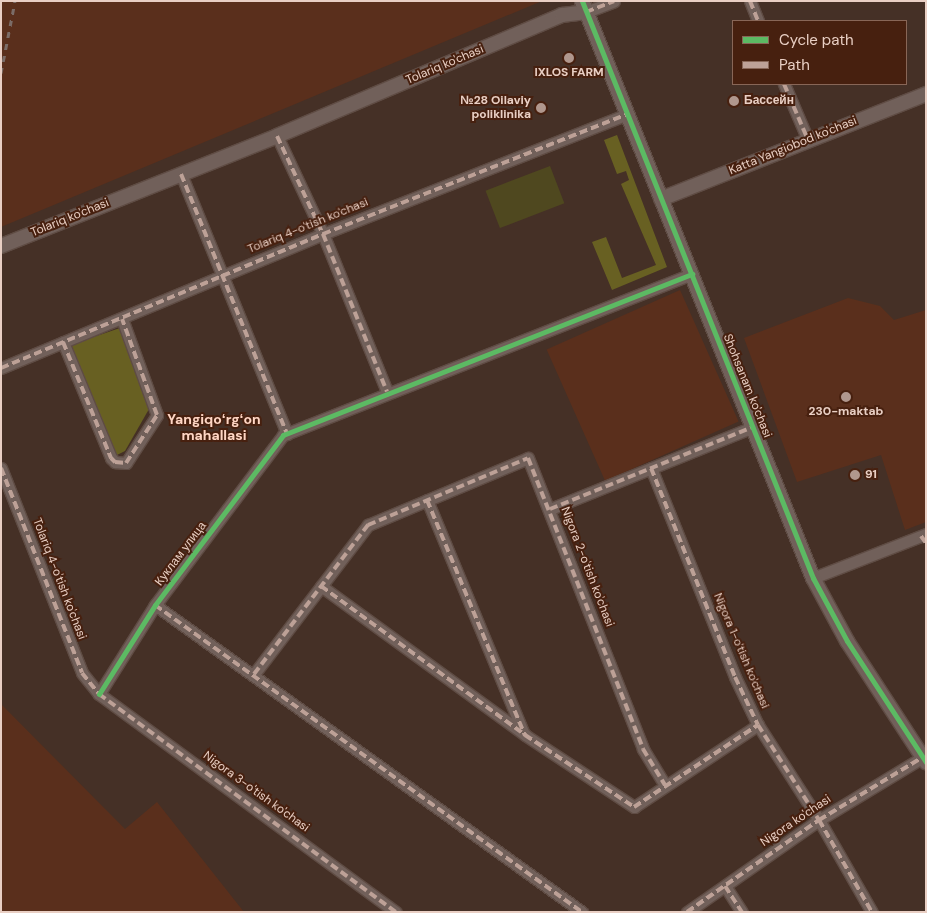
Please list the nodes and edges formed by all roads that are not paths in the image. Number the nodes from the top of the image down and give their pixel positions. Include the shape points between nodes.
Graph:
1 (614, 1) edge
2 (750, 1) edge
3 (584, 7) edge
4 (758, 20) edge
5 (784, 85) edge
6 (926, 94) edge
7 (627, 114) junction
8 (278, 136) junction
9 (808, 140) junction
10 (181, 174) junction
11 (662, 198) junction
12 (322, 234) junction
13 (1, 246) edge
14 (692, 274) junction
15 (222, 276) junction
16 (122, 319) junction
17 (63, 342) junction
18 (1, 368) edge
19 (387, 392) junction
20 (753, 427) junction
21 (287, 434) junction
22 (1, 468) edge
23 (651, 468) junction
24 (427, 500) junction
25 (550, 509) junction
26 (924, 538) edge
27 (813, 578) junction
28 (321, 586) junction
29 (155, 606) junction
30 (254, 674) junction
31 (100, 694) junction
32 (758, 725) junction
33 (525, 735) junction
34 (924, 760) edge
35 (666, 785) junction
36 (819, 820) junction
37 (725, 886) junction
38 (396, 912) edge
39 (582, 912) edge
40 (687, 912) edge
41 (742, 912) edge
42 (872, 912) edge

1 - 3 street, Tolariq ko'chasi
2 - 4 street
3 - 7 street, Shohsanam ko'chasi
3 - 8 street, Tolariq ko'chasi
5 - 9 street
6 - 9 street, Katta Yangiobod ko'chasi
7 - 11 street, Shohsanam ko'chasi
7 - 12 street, Tolariq 4-o'tish ko'chasi
8 - 10 street, Tolariq ko'chasi
8 - 12 street
9 - 11 street, Katta Yangiobod ko'chasi
10 - 13 street, Tolariq ko'chasi
10 - 15 street
11 - 14 street, Shohsanam ko'chasi
12 - 15 street, Tolariq 4-o'tish ko'chasi
12 - 19 street
14 - 19 street
14 - 20 street, Shohsanam ko'chasi
15 - 16 street, Tolariq 4-o'tish ko'chasi
15 - 21 street
16 - 17 street, Tolariq 4-o'tish ko'chasi
16 - 17 street via 157,415 126,463 115,462 112,458
17 - 18 street, Tolariq 4-o'tish ko'chasi
19 - 21 street
20 - 23 street
20 - 27 street, Shohsanam ko'chasi
21 - 29 street, Куклам улица
22 - 31 street, Tolariq 4-o'tish ko'chasi via 82,673
23 - 25 street
23 - 32 street, Nigora 1-o'tish ko'chasi via 735,677
24 - 25 street, Nigora 2-o'tish ko'chasi via 528,458
24 - 28 street, Nigora 2-o'tish ko'chasi via 368,525
24 - 33 street
25 - 35 street, Nigora 2-o'tish ko'chasi via 643,749
26 - 27 street
27 - 34 street, Shohsanam ko'chasi via 847,641
28 - 30 street, Nigora 2-o'tish ko'chasi
28 - 33 street
29 - 30 street
29 - 31 street, Куклам улица
30 - 39 street
31 - 38 street, Nigora 3-o'tish ko'chasi
32 - 35 street
32 - 36 street, Nigora 1-o'tish ko'chasi
33 - 35 street via 634,806
34 - 36 street, Nigora ko'chasi
36 - 37 street, Nigora ko'chasi
36 - 42 street, Nigora 1-o'tish ko'chasi
37 - 40 street, Nigora ko'chasi
37 - 41 street

